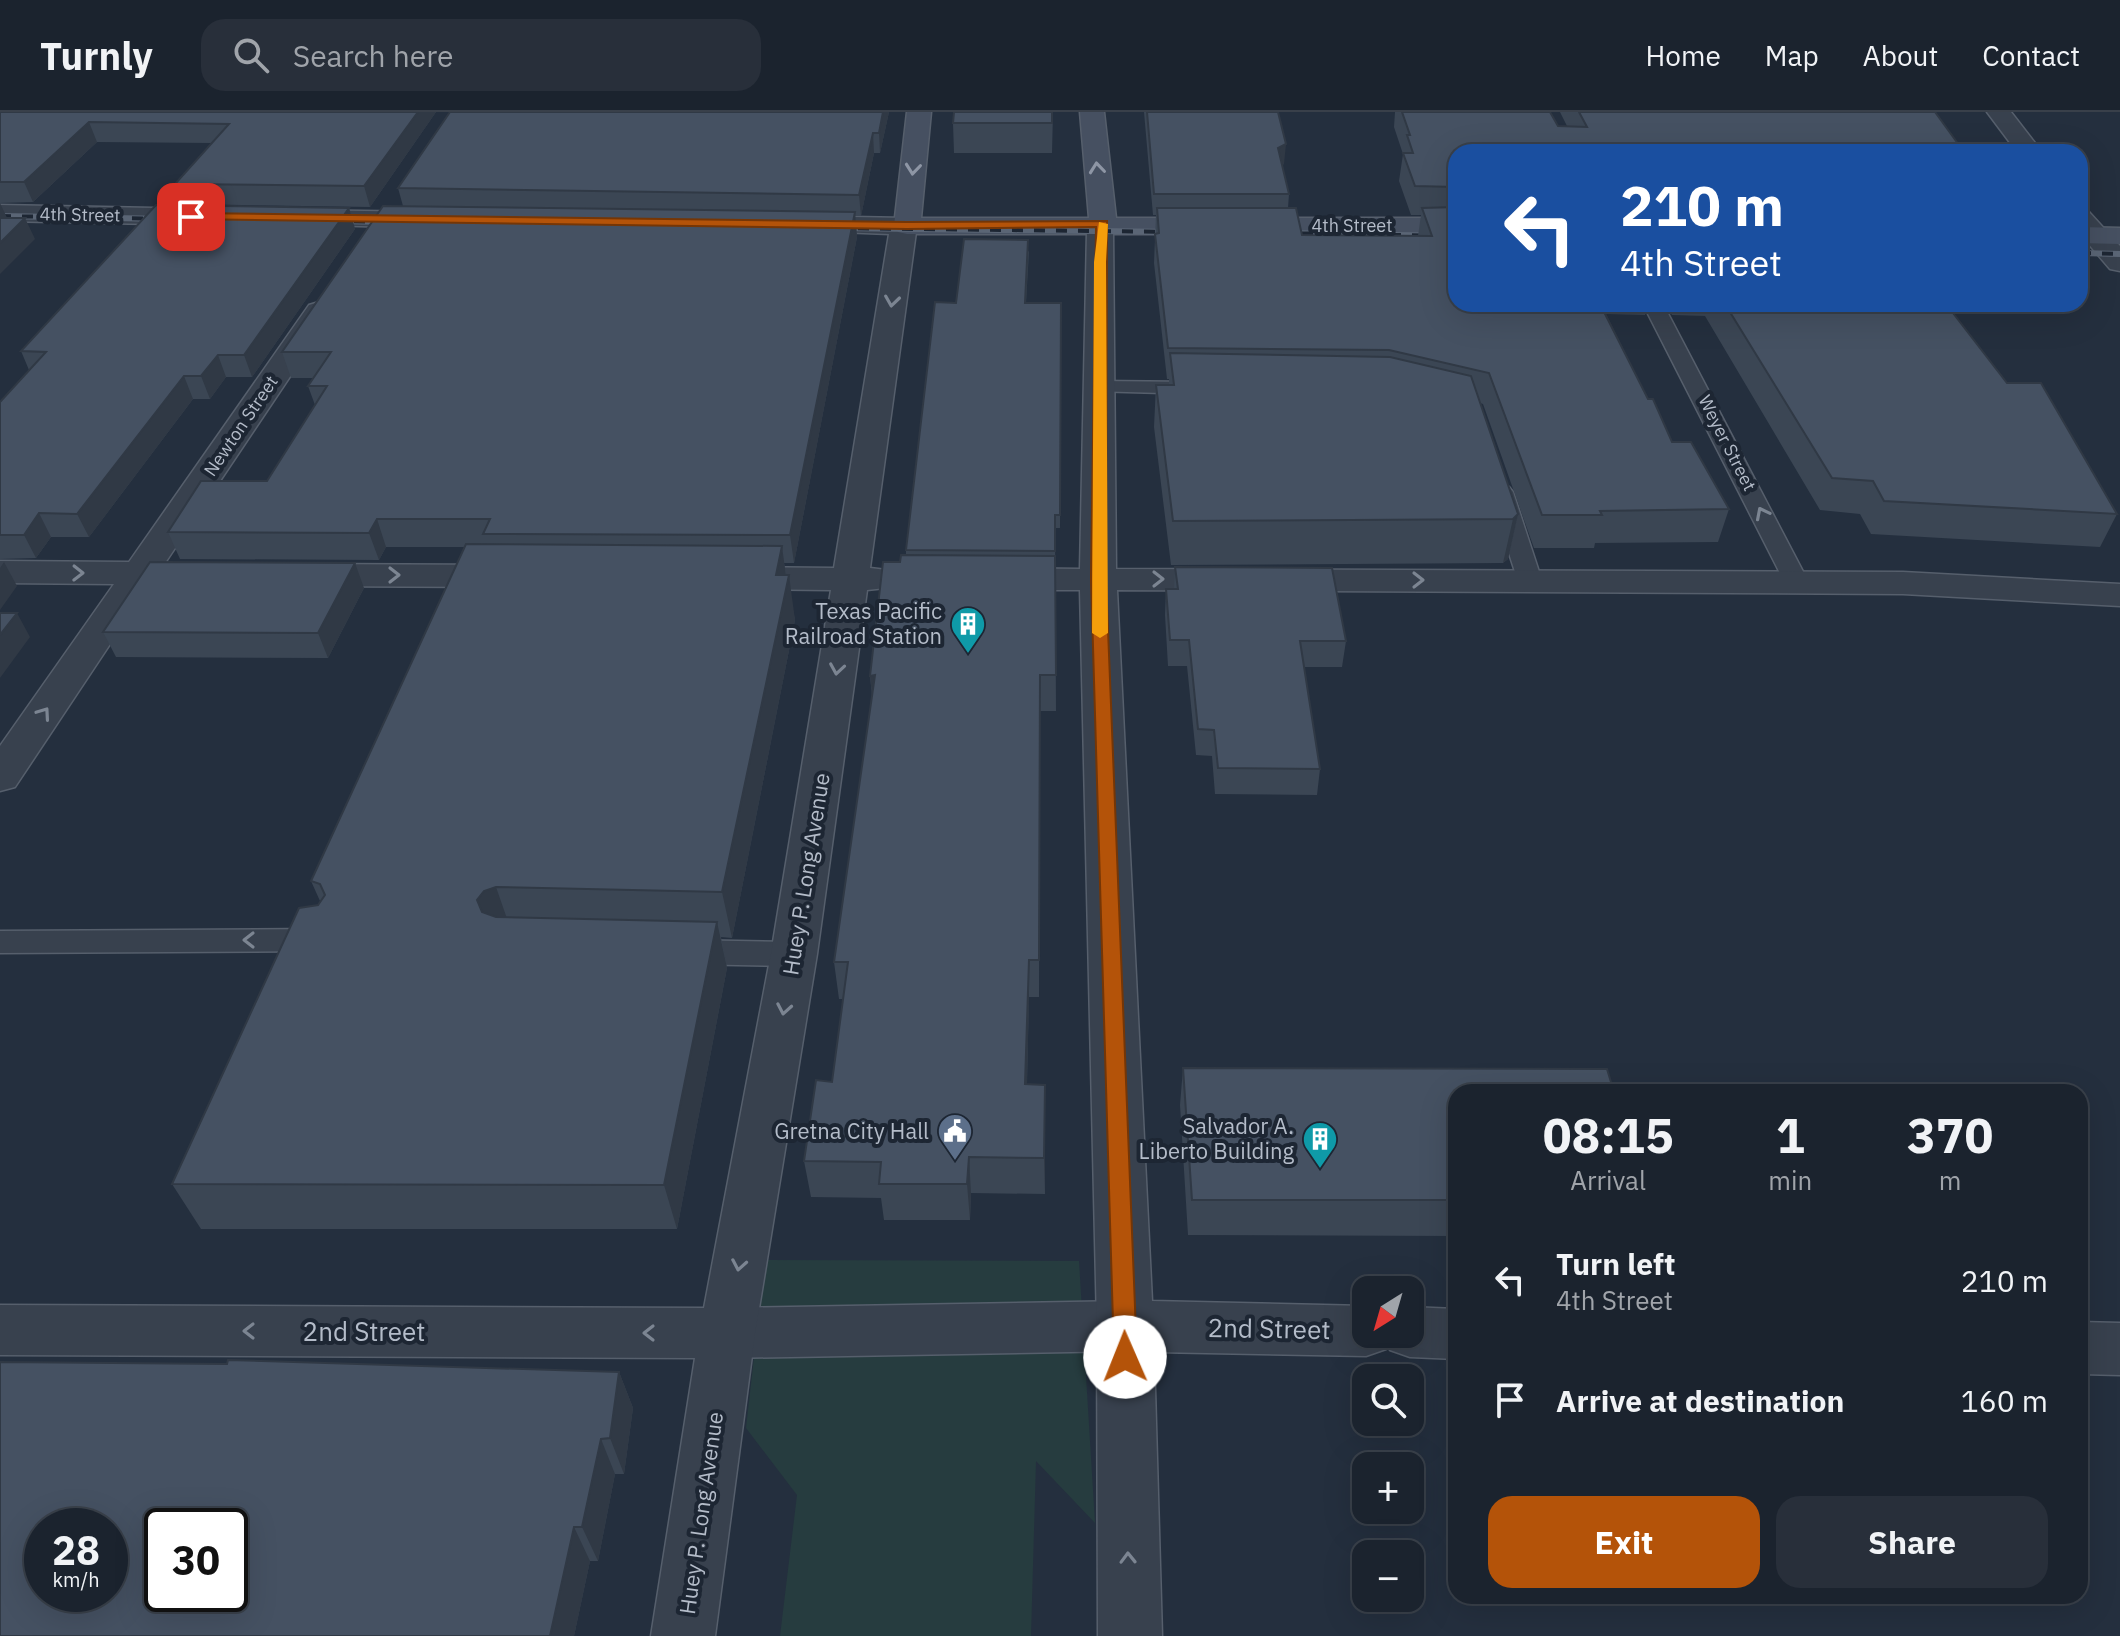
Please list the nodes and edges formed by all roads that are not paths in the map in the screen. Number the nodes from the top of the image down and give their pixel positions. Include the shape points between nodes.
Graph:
1 (919, 112) edge
2 (1092, 112) edge
3 (1999, 112) edge
4 (2024, 144) edge
5 (405, 184) edge
6 (0, 213) edge
7 (239, 217) edge
8 (270, 218) edge
9 (382, 220) junction
10 (461, 221) edge
11 (780, 224) edge
12 (1103, 224) junction
13 (907, 226) junction
14 (1448, 226) edge
15 (2093, 231) edge
16 (362, 248) edge
17 (2120, 263) edge
18 (335, 287) edge
19 (1657, 312) edge
20 (1099, 387) junction
21 (1226, 388) edge
22 (1493, 468) edge
23 (0, 572) edge
24 (141, 574) junction
25 (536, 576) edge
26 (693, 577) edge
27 (851, 579) junction
28 (913, 579) edge
29 (959, 579) edge
30 (1098, 579) junction
31 (1530, 581) junction
32 (1797, 583) junction
33 (2120, 595) edge
34 (0, 777) edge
35 (327, 940) edge
36 (0, 942) edge
37 (653, 951) edge
38 (794, 954) junction
39 (1125, 1326) junction
40 (0, 1330) edge
41 (1352, 1331) edge
42 (727, 1333) junction
43 (1424, 1333) edge
44 (1448, 1334) edge
45 (2088, 1348) edge
46 (2120, 1349) edge
47 (683, 1636) edge
48 (1130, 1636) edge

1 -> 13 main road, Huey P. Long Avenue
12 -> 2 main road
3 - 4 street
5 - 9 street
6 - 7 street, 4th Street
8 - 9 street
9 - 10 street
9 - 16 street
11 - 13 street, 4th Street
12 - 13 main road, 4th Street
12 - 14 main road, 4th Street
12 - 20 street
13 -> 27 street, Huey P. Long Avenue
15 - 17 street
18 - 24 street, Newton Street
32 -> 19 lane, Weyer Street
20 - 21 lane
20 - 30 street
22 - 31 lane
23 -> 24 street
24 -> 25 street
34 -> 24 street, Newton Street
26 - 27 street
27 - 28 street
27 -> 38 street, Huey P. Long Avenue
29 - 30 street
30 -> 31 street
30 - 39 street
31 - 32 street
32 - 33 street
35 -> 36 lane
37 - 38 lane
38 -> 42 street, Huey P. Long Avenue
39 - 41 street, 2nd Street
39 - 42 street, 2nd Street
48 -> 39 street
42 -> 40 street, 2nd Street
42 - 47 street, Huey P. Long Avenue
43 - 44 street
45 - 46 street

